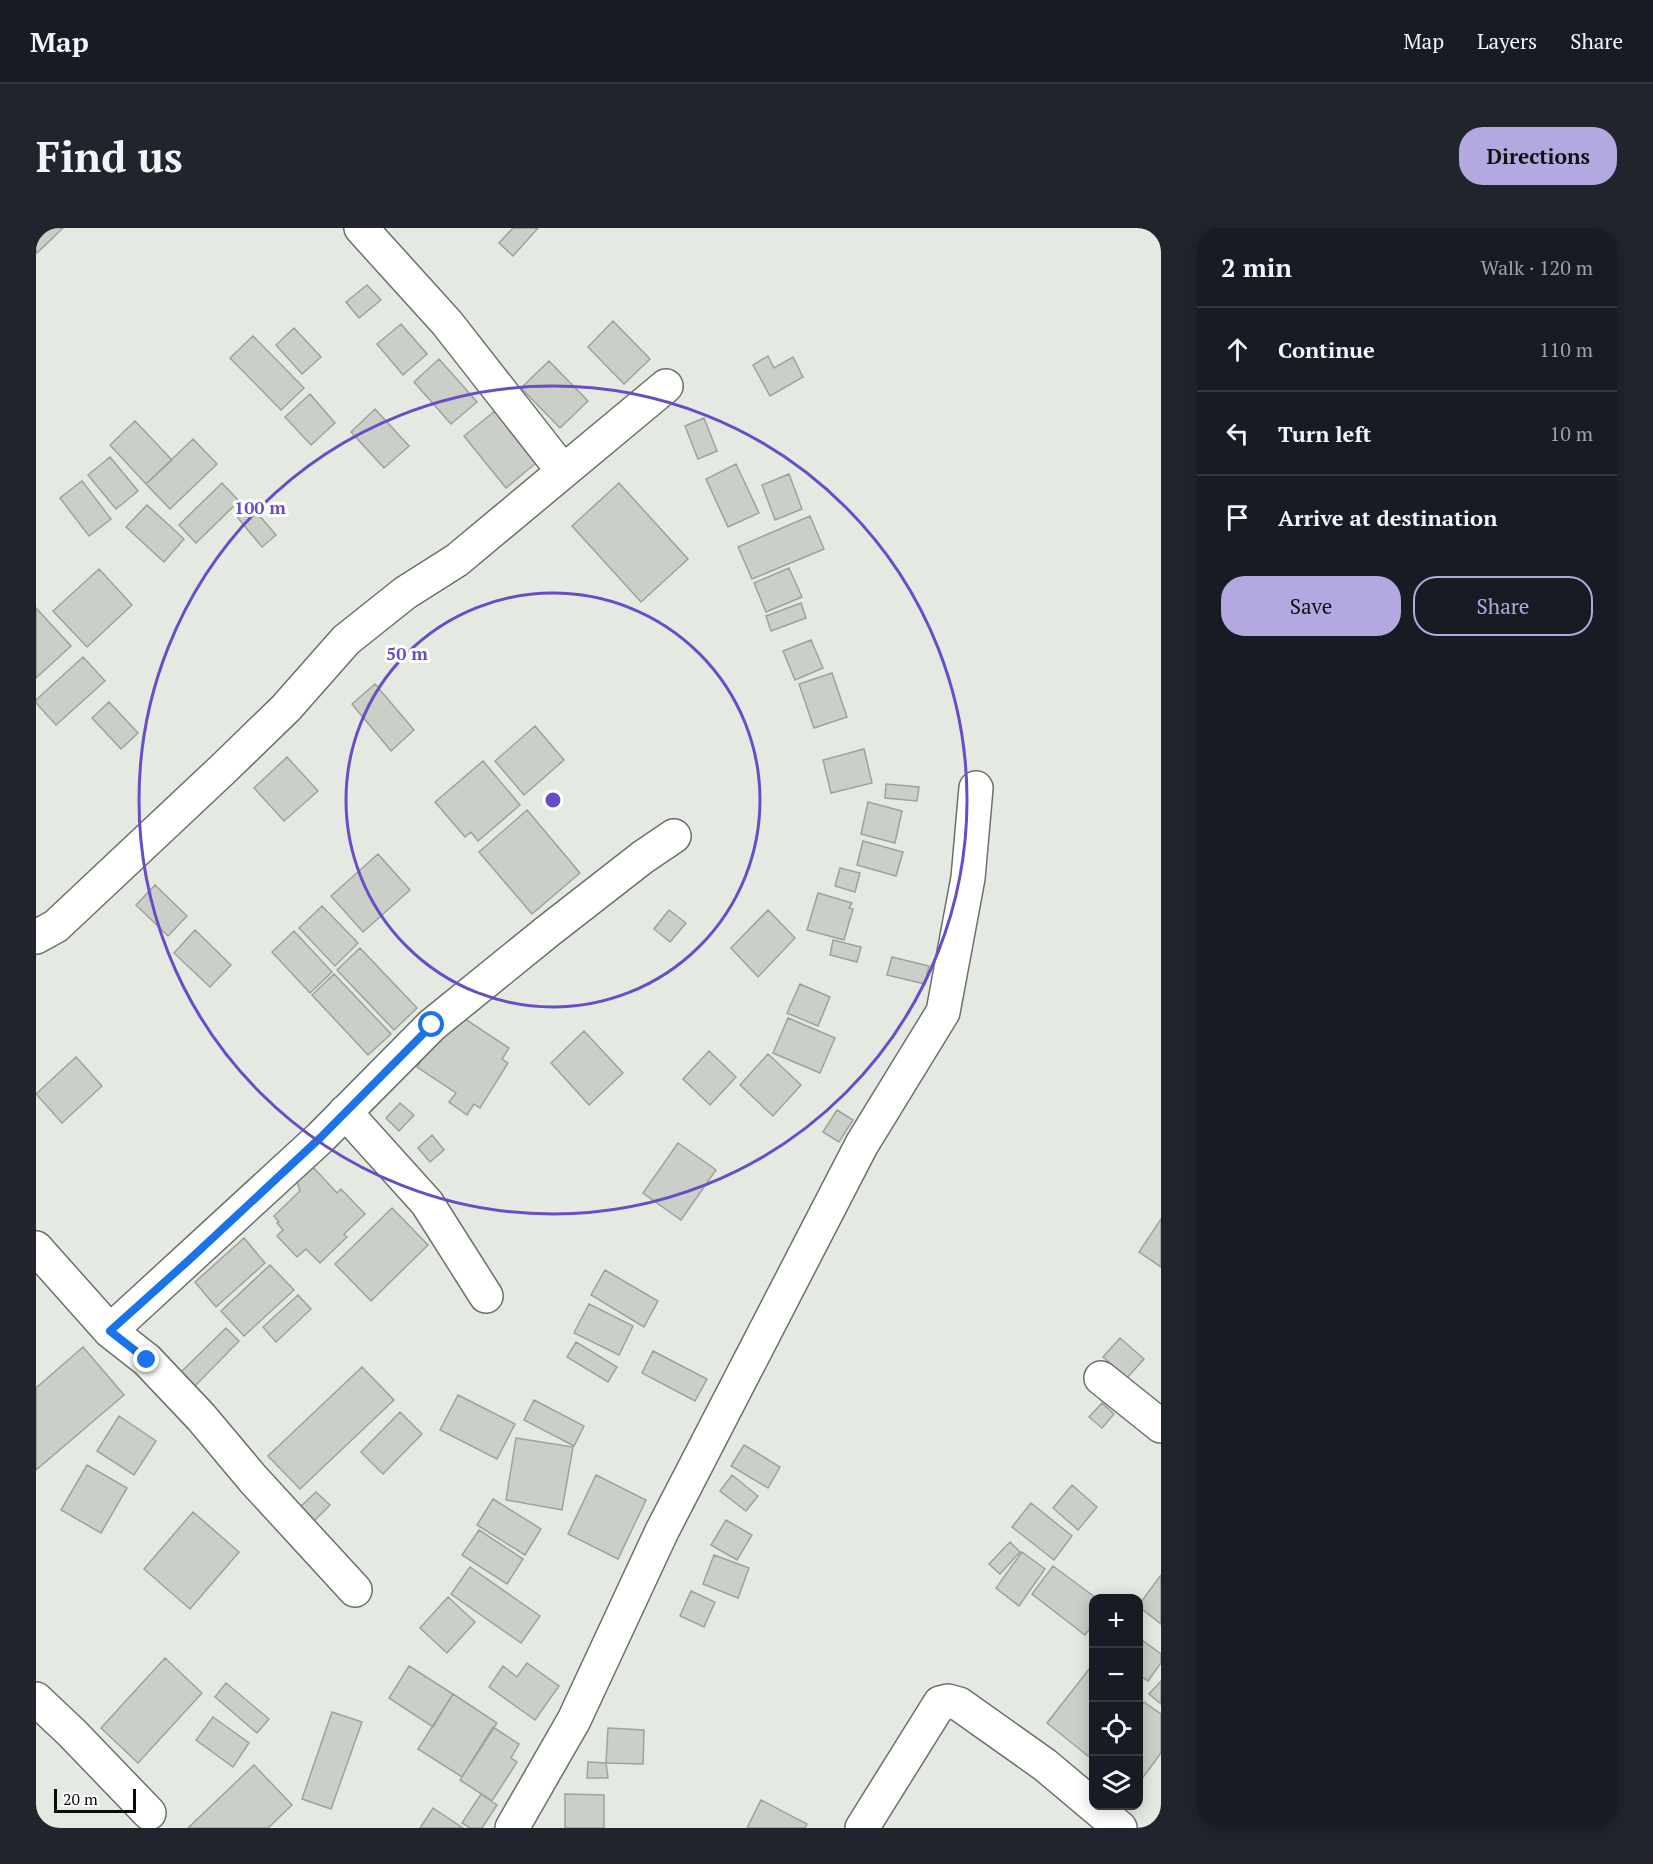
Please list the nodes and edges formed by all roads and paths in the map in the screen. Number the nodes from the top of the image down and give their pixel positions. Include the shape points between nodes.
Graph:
1 (361, 228) edge
2 (666, 386) dead end
3 (563, 471) junction
4 (976, 788) dead end
5 (674, 836) dead end
6 (36, 937) edge
7 (345, 1112) junction
8 (36, 1248) edge
9 (486, 1296) dead end
10 (110, 1331) junction
11 (1101, 1378) dead end
12 (1161, 1426) edge
13 (355, 1590) dead end
14 (36, 1699) edge
15 (149, 1813) dead end
16 (512, 1828) edge
17 (862, 1828) edge
18 (1120, 1828) edge

1 - 3 street via 447,323
2 - 3 street
3 - 6 street via 457,560 405,592 346,640 286,708 221,771 56,926
4 - 16 street via 968,878 943,1012 862,1144 662,1531 574,1720
5 - 7 street via 432,1025
7 - 9 street via 427,1203
7 - 10 street
8 - 10 street
10 - 13 street via 147,1360 201,1417
11 - 12 street
14 - 15 street
17 - 18 street via 940,1703 948,1701 959,1704 1045,1765

